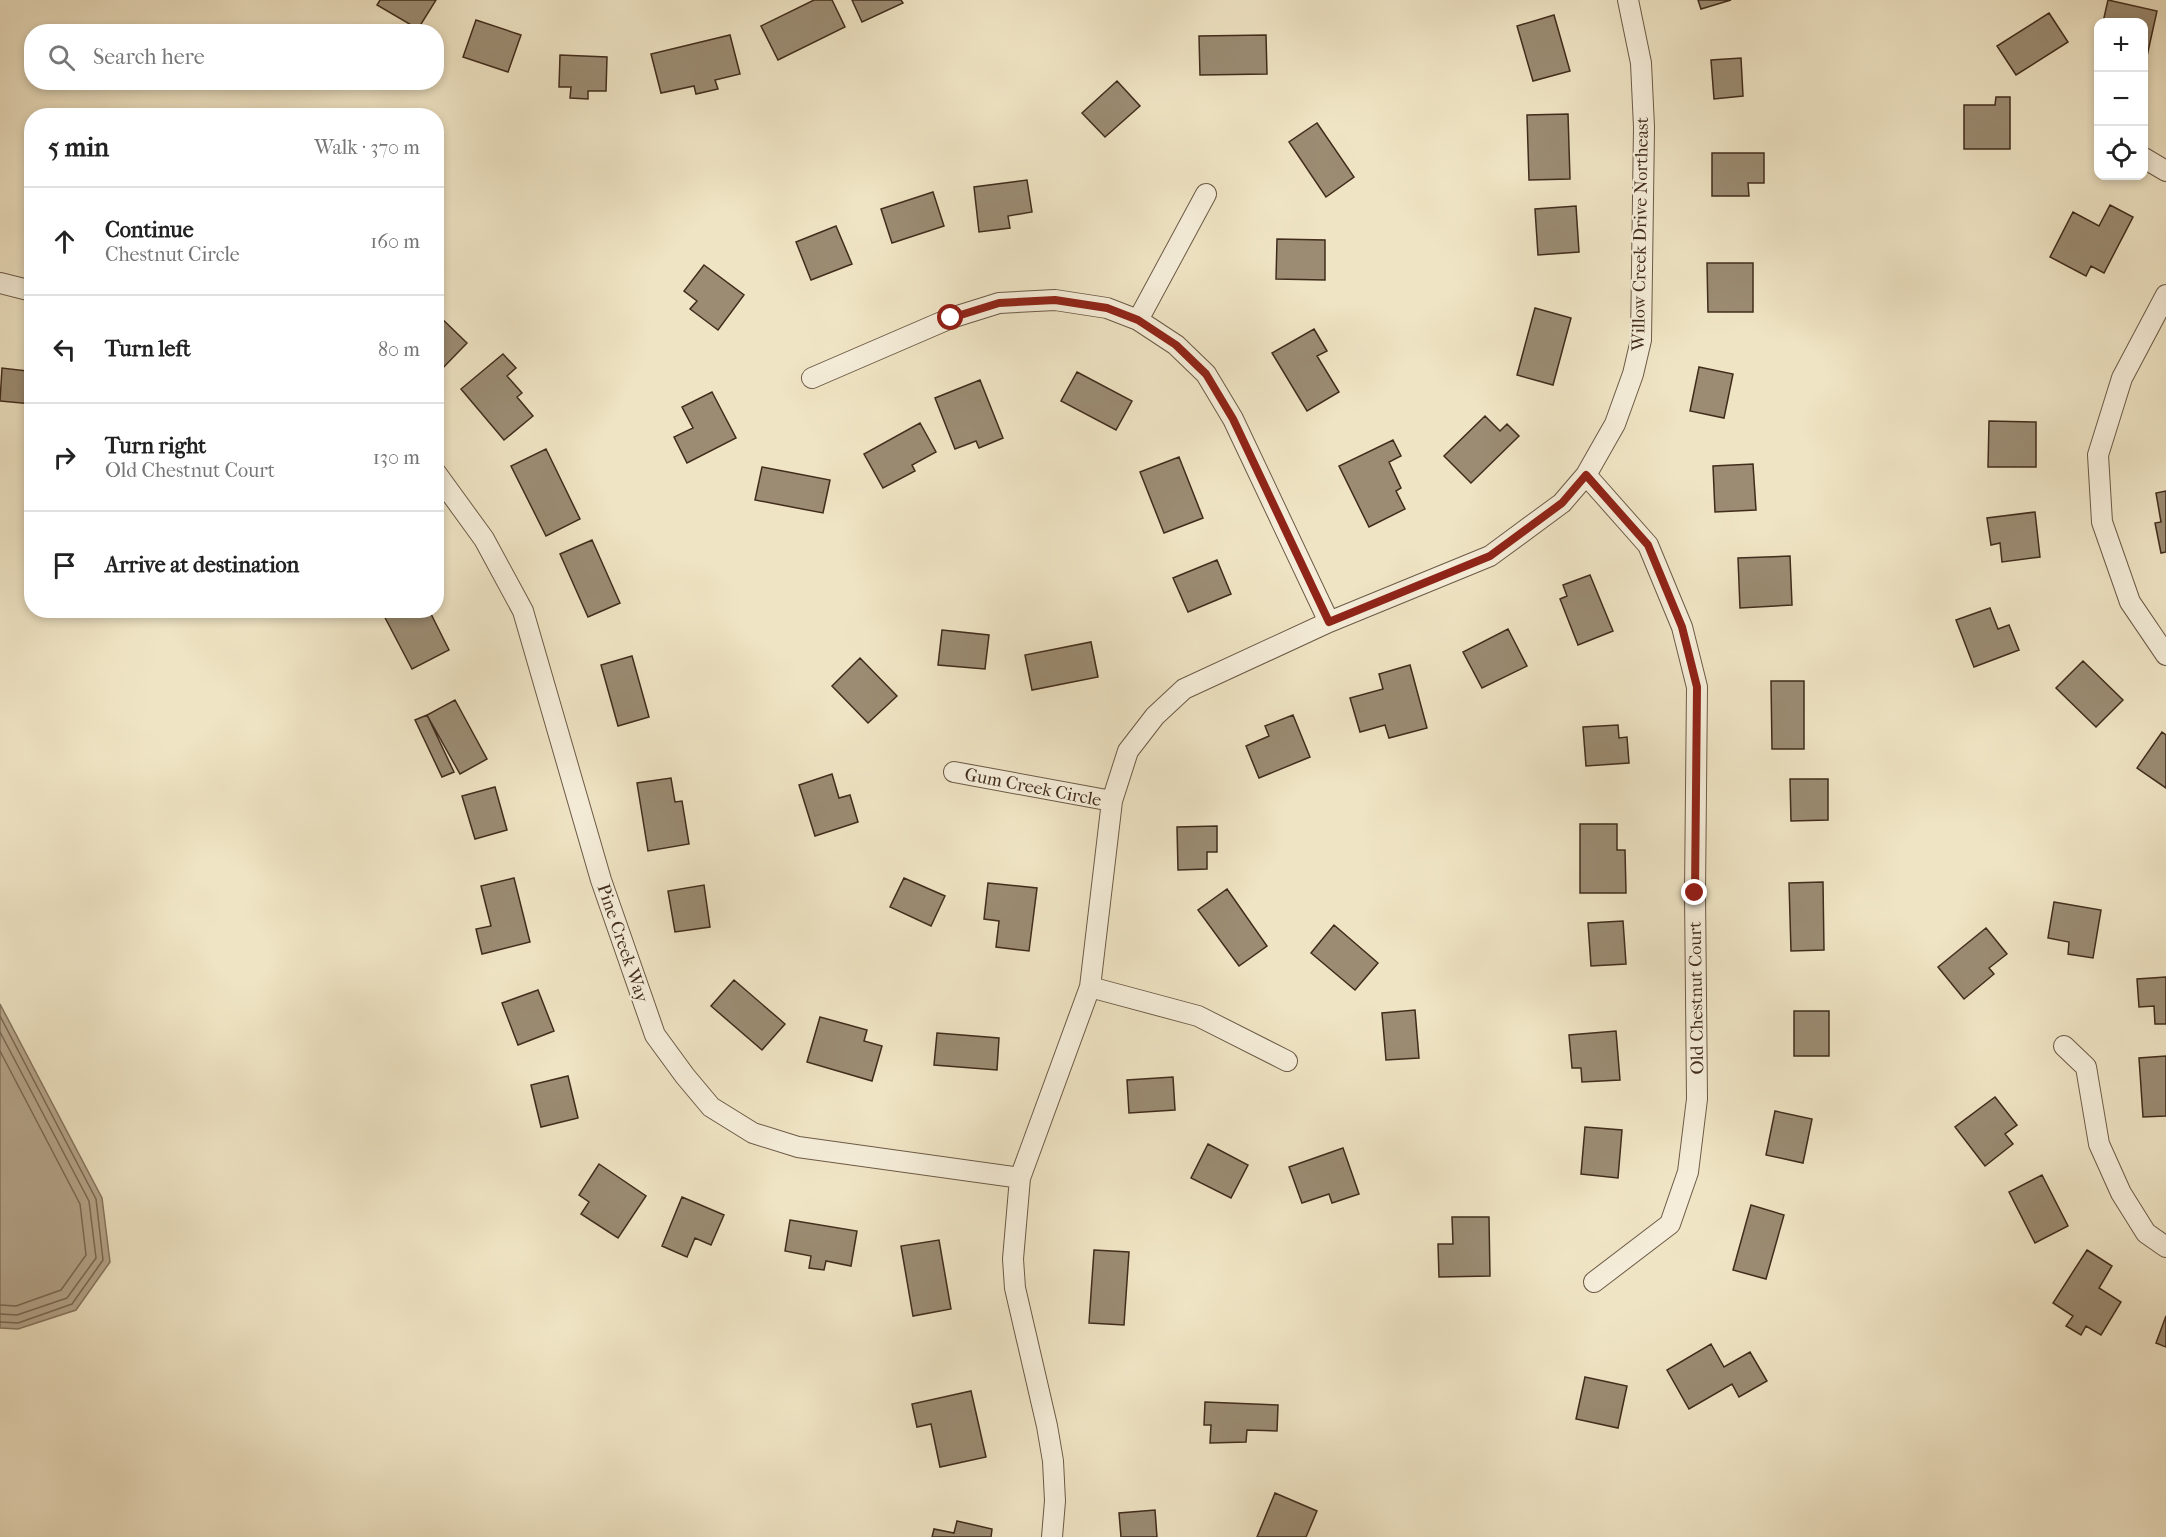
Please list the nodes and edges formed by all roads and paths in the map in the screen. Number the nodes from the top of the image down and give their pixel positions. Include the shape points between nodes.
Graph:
1 (1628, 0) edge
2 (2148, 160) edge
3 (2166, 171) edge
4 (1206, 194) dead end
5 (0, 283) edge
6 (24, 289) edge
7 (2166, 295) edge
8 (1138, 320) junction
9 (812, 378) dead end
10 (1586, 475) junction
11 (444, 484) edge
12 (1329, 622) junction
13 (2166, 655) edge
14 (954, 772) dead end
15 (1112, 801) junction
16 (1090, 987) junction
17 (2064, 1046) dead end
18 (1287, 1062) dead end
19 (1020, 1178) junction
20 (2166, 1247) edge
21 (1594, 1282) dead end
22 (1052, 1537) edge

1 - 10 street, Willow Creek Drive Northeast via 1641,63 1644,127 1641,340 1614,424
2 - 3 street
4 - 8 street
5 - 6 street
7 - 13 street via 2122,378 2098,455 2102,522 2130,602
8 - 9 street via 1107,308 1055,300 999,303 951,318
8 - 12 street via 1176,345 1206,374 1238,429
10 - 12 street, Willow Creek Drive Northeast via 1562,503 1490,556
10 - 21 street, Old Chestnut Court via 1648,545 1682,627 1697,687 1697,1099 1688,1172 1670,1224
11 - 19 street, Pine Creek Way via 484,539 523,611 601,880 655,1035 684,1076 711,1107 753,1133 798,1147
12 - 15 street, Willow Creek Drive Northeast via 1184,689 1155,716 1128,751
14 - 15 street, Gum Creek Circle
15 - 16 street, Willow Creek Drive Northeast
16 - 18 street via 1198,1016
16 - 19 street, Willow Creek Drive Northeast
17 - 20 street via 2086,1068 2099,1144 2121,1193 2146,1233
19 - 22 street, Willow Creek Drive Northeast via 1013,1259 1015,1288 1053,1461

